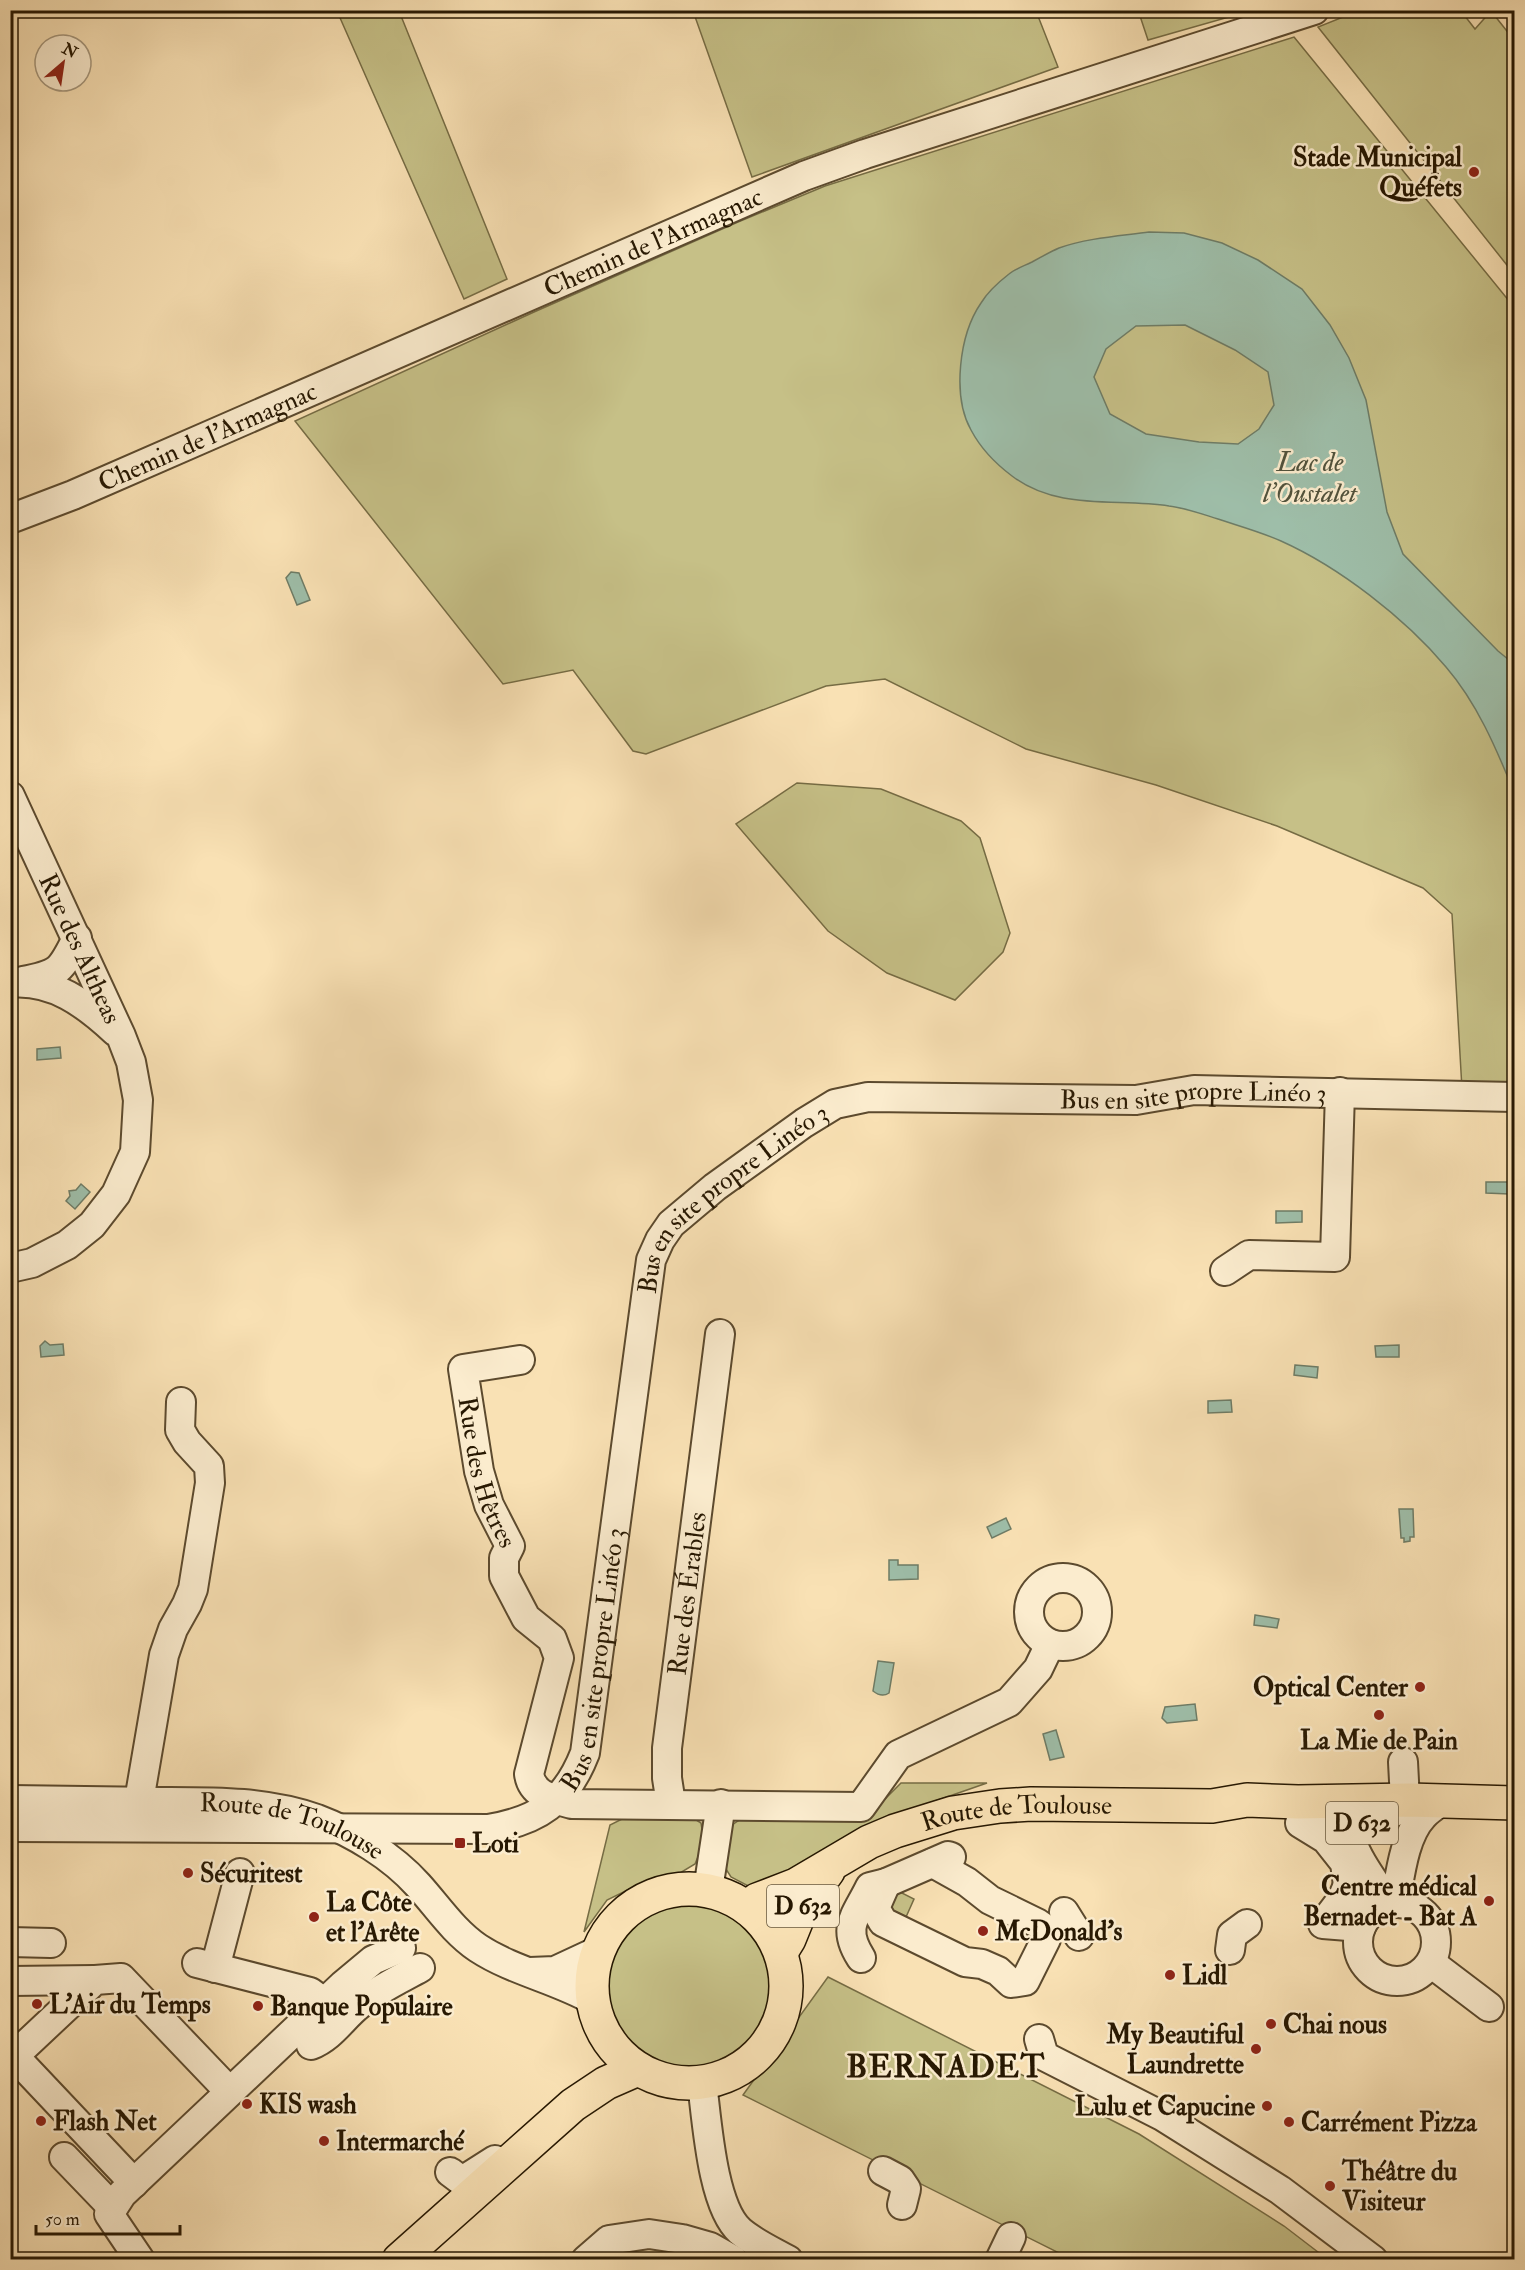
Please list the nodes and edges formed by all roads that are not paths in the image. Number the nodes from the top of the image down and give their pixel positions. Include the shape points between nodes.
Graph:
1 (1314, 10) edge
2 (10, 519) edge
3 (10, 796) edge
4 (77, 938) junction
5 (16, 982) edge
6 (122, 1036) junction
7 (1341, 1092) junction
8 (1515, 1097) edge
9 (10, 1268) edge
10 (1225, 1270) dead end
11 (720, 1334) dead end
12 (520, 1360) dead end
13 (181, 1402) dead end
14 (1050, 1644) dead end
15 (1403, 1762) dead end
16 (10, 1800) edge
17 (556, 1800) junction
18 (139, 1801) junction
19 (671, 1803) junction
20 (1515, 1803) edge
21 (721, 1804) junction
22 (1427, 1811) junction
23 (1307, 1812) junction
24 (1515, 1816) edge
25 (1352, 1822) junction
26 (10, 1827) edge
27 (334, 1827) junction
28 (933, 1863) junction
29 (832, 1865) junction
30 (972, 1867) dead end
31 (240, 1873) dead end
32 (886, 1884) junction
33 (1348, 1885) junction
34 (708, 1890) junction
35 (747, 1907) junction
36 (1064, 1912) dead end
37 (1385, 1912) junction
38 (1247, 1924) dead end
39 (1079, 1936) dead end
40 (10, 1942) edge
41 (51, 1943) dead end
42 (1230, 1950) dead end
43 (598, 1951) junction
44 (781, 1952) junction
45 (861, 1958) dead end
46 (1431, 1964) junction
47 (528, 1972) junction
48 (95, 1980) junction
49 (10, 1982) edge
50 (593, 2000) junction
51 (324, 2003) junction
52 (1489, 2007) dead end
53 (604, 2033) junction
54 (1039, 2039) dead end
55 (311, 2045) dead end
56 (638, 2069) junction
57 (702, 2083) junction
58 (229, 2091) junction
59 (573, 2105) junction
60 (532, 2143) junction
61 (64, 2157) dead end
62 (883, 2171) dead end
63 (450, 2172) dead end
64 (134, 2183) junction
65 (902, 2205) dead end
66 (113, 2208) junction
67 (132, 2257) edge
68 (399, 2259) edge
69 (586, 2259) edge
70 (733, 2259) edge
71 (788, 2259) edge
72 (1373, 2259) edge

1 - 2 street, Chemin de l'Armagnac via 804,176
3 - 4 street, Rue des Altheas
4 - 5 street via 56,972
4 - 6 street, Rue des Altheas
5 - 6 street via 40,984 67,994
6 - 9 street, Rue des Altheas via 138,1100 135,1152 116,1194 92,1225 67,1245 32,1263
7 - 8 street, Bus en site propre Linéo 3
7 - 10 street via 1335,1257 1249,1255
7 - 17 street, Bus en site propre Linéo 3 via 1194,1090 1136,1100 868,1097 836,1104 804,1123 671,1224 651,1260 585,1753
11 - 19 street, Rue des Érables via 667,1748
12 - 17 street, Rue des Hêtres via 463,1369 479,1471 489,1505 510,1546 504,1558 504,1576 526,1618 552,1640 559,1658 529,1774 534,1787
13 - 18 street via 180,1430 209,1466 210,1483 193,1589 164,1655
14 - 21 street via 1038,1668 1009,1702 898,1755 861,1807
15 - 22 street
16 - 18 street, Route de Toulouse
17 - 19 street, Rue des Hêtres via 572,1804
17 - 27 street, Bus en site propre Linéo 3 via 527,1820 488,1829
18 - 27 street, Route de Toulouse via 241,1802 285,1810
19 - 21 street
20 - 22 main road, Route de Toulouse / D 632
21 - 34 street
22 - 23 main road, Route de Toulouse / D 632
22 - 24 main road, Route de Toulouse / D 632 via 1487,1822
22 - 25 main road, Route de Toulouse / D 632
22 - 37 street via 1409,1840
23 - 25 main road, Route de Toulouse / D 632
23 - 29 main road, Route de Toulouse / D 632 via 1247,1800 1212,1806 1031,1804 976,1809 895,1831
23 - 33 street via 1345,1863
25 - 37 street via 1347,1827
26 - 27 street
27 - 47 street, Route de Toulouse via 357,1838 417,1883 476,1947
28 - 30 street via 948,1856
28 - 32 street
28 - 32 street via 990,1900 1047,1930 1046,1940 1025,1981 1011,1983 990,1967 965,1962 883,1922 875,1908
29 - 35 main road, D 632
29 - 44 main road, D 632 via 802,1907
31 - 51 street via 206,1965 310,1992
32 - 45 street via 870,1887 849,1929
33 - 37 street via 1357,1910
33 - 37 street via 1323,1924
34 - 35 main road
34 - 43 main road via 674,1890 642,1901 615,1922
35 - 44 main road via 767,1927
36 - 39 street
37 - 46 street via 1428,1917 1437,1940
37 - 46 street via 1358,1940 1364,1964 1373,1974 1392,1980 1411,1979
38 - 42 street via 1232,1935
40 - 41 street
43 - 47 street via 555,1971
43 - 50 main road via 592,1975
44 - 57 main road via 787,1980 784,2010 774,2037 755,2059 730,2075
46 - 52 street
47 - 50 street, Route de Toulouse
48 - 49 street
48 - 58 street via 121,1978
48 - 64 street via 14,2056
50 - 53 main road
51 - 55 street via 373,1960 411,1958 322,2041
51 - 58 street
53 - 56 main road via 618,2053
53 - 59 main road via 595,2065
54 - 72 street via 1044,2056 1162,2116 1280,2190
56 - 57 main road via 669,2082
56 - 59 main road via 606,2083
57 - 71 street via 720,2200 738,2229
58 - 64 street
59 - 60 main road
60 - 63 street via 487,2163 462,2181
60 - 68 main road
61 - 66 street
62 - 65 street via 900,2180 906,2189
64 - 66 street
66 - 67 street via 109,2214
69 - 70 street via 609,2240 649,2234 710,2247

